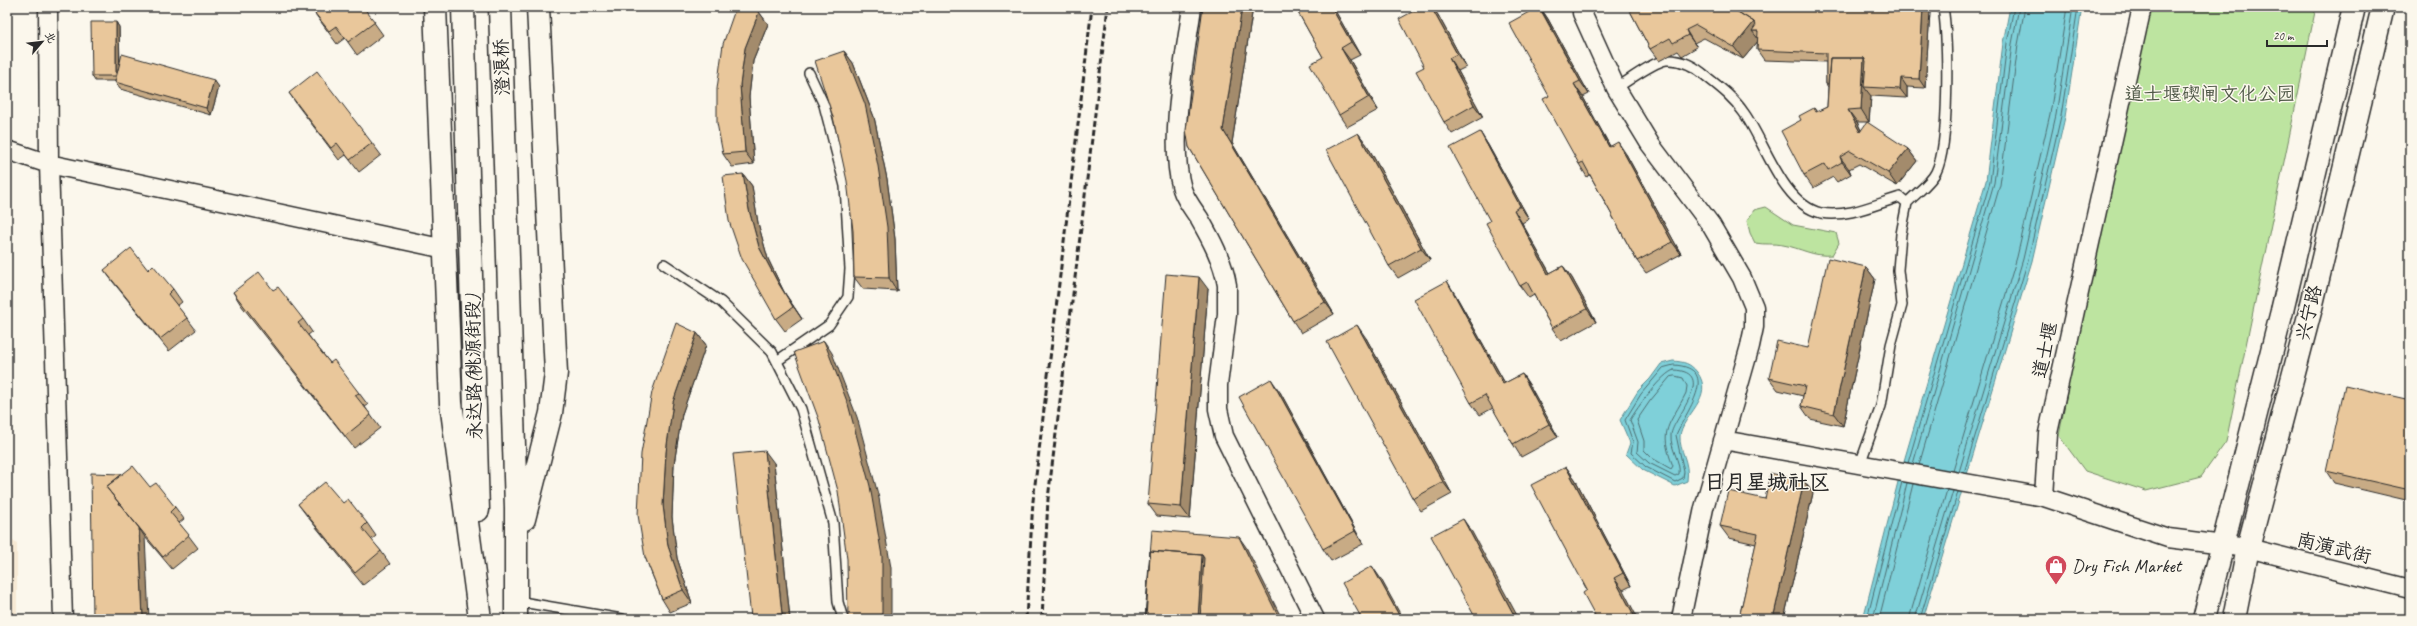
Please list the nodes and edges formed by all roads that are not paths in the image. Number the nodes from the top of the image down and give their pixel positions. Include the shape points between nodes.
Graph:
1 (48, 7) edge
2 (435, 7) edge
3 (463, 7) edge
4 (500, 7) edge
5 (538, 7) edge
6 (1192, 7) edge
7 (1583, 7) edge
8 (1943, 7) edge
9 (2142, 7) edge
10 (2354, 7) edge
11 (2383, 7) edge
12 (809, 73) dead end
13 (1616, 88) junction
14 (468, 115) joint
15 (505, 126) joint
16 (7, 150) edge
17 (49, 164) junction
18 (1907, 203) junction
19 (445, 249) junction
20 (664, 264) dead end
21 (777, 361) junction
22 (1723, 440) junction
23 (1860, 464) junction
24 (2044, 497) junction
25 (2221, 544) junction
26 (2248, 548) junction
27 (516, 550) junction
28 (2410, 589) edge
29 (516, 610) edge
30 (63, 619) edge
31 (480, 619) edge
32 (622, 619) edge
33 (843, 619) edge
34 (1315, 619) edge
35 (1681, 619) edge
36 (2204, 619) edge
37 (2234, 619) edge

1 - 17 street
2 - 19 main road
3 - 14 main road, 澄浪桥
4 - 15 main road, 澄浪桥
5 - 27 main road via 556,373 551,413
6 - 34 street via 1181,82 1176,160 1182,191 1208,235 1224,269 1227,285 1218,409 1224,436
7 - 13 street via 1582,12
8 - 18 lane via 1946,28 1944,142 1936,172
9 - 24 street, 道士堰 via 2048,433
10 - 25 main road, 兴宁路, bridge via 2282,311
11 - 26 main road, 兴宁路 via 2311,308
12 - 21 lane via 824,105 845,186 850,269 848,297 829,325
13 - 18 lane via 1666,60 1684,62 1702,72 1727,93 1744,112 1789,192 1801,203 1820,212 1838,215 1900,197
13 - 22 street via 1658,156 1711,225 1742,278 1754,307 1754,327 1750,346
14 - 31 main road, 永达路(桃源街段)
15 - 27 main road, 永达路(桃源街段)
16 - 17 street
17 - 19 street
17 - 30 street
18 - 23 lane via 1898,270 1902,305 1891,345 1880,406
19 - 31 main road via 451,403
20 - 21 lane via 721,302 772,352
21 - 33 lane via 801,409 833,523 838,602
22 - 23 street
22 - 35 street via 1704,508
23 - 24 street
24 - 25 street via 2168,538
25 - 26 street
25 - 36 main road, 兴宁路
26 - 28 street, 南演武街
26 - 37 main road, 兴宁路
27 - 29 main road, 永达路(桃源街段)
29 - 32 lane

